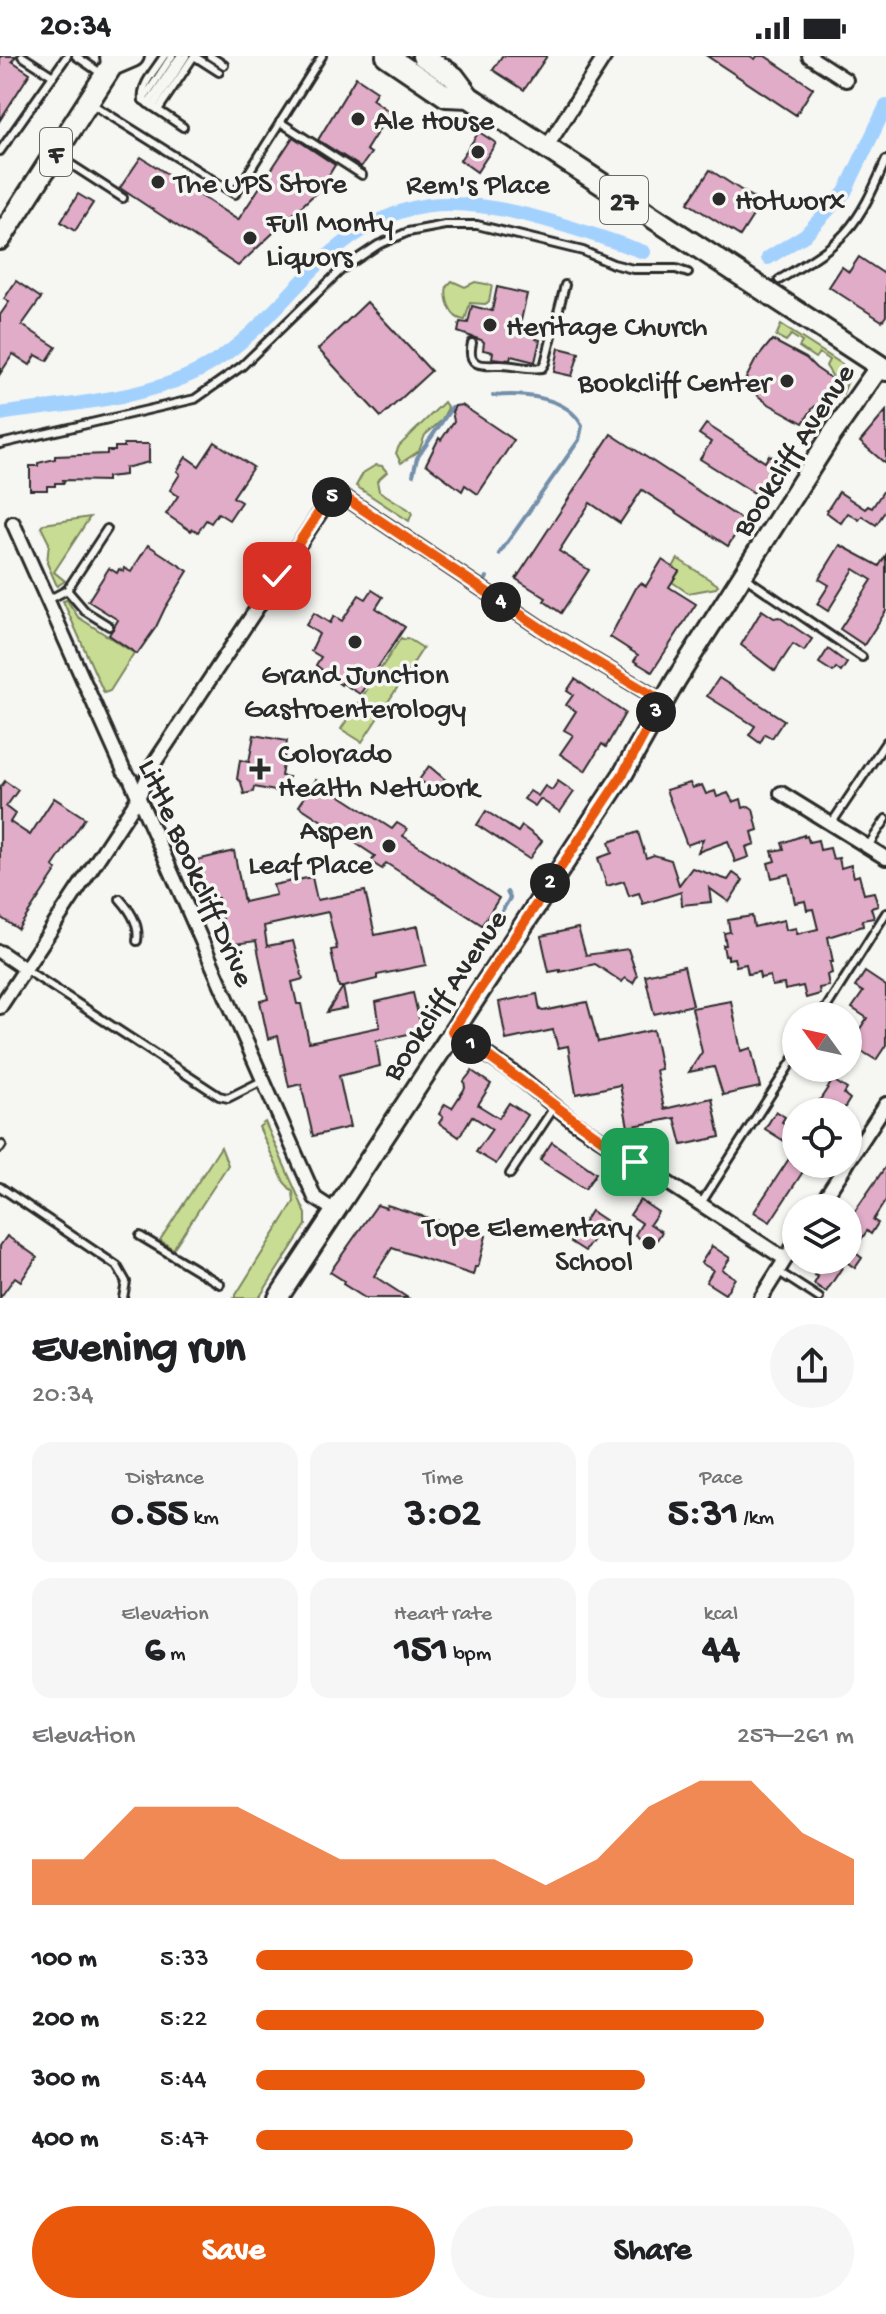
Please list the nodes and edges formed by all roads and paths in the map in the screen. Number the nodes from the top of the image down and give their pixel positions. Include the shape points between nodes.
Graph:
1 (22, 56) edge
2 (67, 56) edge
3 (76, 56) edge
4 (133, 56) edge
5 (164, 56) edge
6 (172, 56) edge
7 (180, 56) edge
8 (186, 56) edge
9 (210, 56) edge
10 (322, 56) edge
11 (387, 56) edge
12 (423, 56) edge
13 (605, 56) edge
14 (809, 56) edge
15 (224, 65) dead end
16 (109, 66) edge
17 (219, 72) dead end
18 (53, 76) junction
19 (846, 80) dead end
20 (469, 97) junction
21 (89, 102) junction
22 (151, 105) junction
23 (280, 122) junction
24 (183, 127) dead end
25 (546, 148) junction
26 (0, 151) edge
27 (55, 154) junction
28 (886, 160) edge
29 (362, 175) dead end
30 (123, 198) dead end
31 (0, 238) edge
32 (688, 273) dead end
33 (779, 280) dead end
34 (565, 285) dead end
35 (472, 343) dead end
36 (884, 365) edge
37 (0, 444) edge
38 (13, 523) dead end
39 (107, 529) dead end
40 (743, 575) junction
41 (67, 590) junction
42 (48, 600) junction
43 (109, 626) dead end
44 (862, 657) dead end
45 (662, 701) junction
46 (886, 742) edge
47 (878, 754) junction
48 (886, 760) edge
49 (781, 793) dead end
50 (138, 798) junction
51 (886, 819) edge
52 (831, 824) junction
53 (868, 846) junction
54 (886, 858) edge
55 (120, 899) dead end
56 (886, 913) edge
57 (137, 941) dead end
58 (0, 952) edge
59 (25, 969) junction
60 (830, 1002) edge
61 (0, 1007) edge
62 (452, 1031) junction
63 (782, 1077) edge
64 (262, 1081) junction
65 (886, 1104) edge
66 (555, 1106) junction
67 (862, 1140) edge
68 (510, 1174) dead end
69 (0, 1187) edge
70 (700, 1205) junction
71 (335, 1211) junction
72 (140, 1236) dead end
73 (782, 1257) edge
74 (782, 1264) edge
75 (778, 1271) junction
76 (220, 1284) dead end
77 (123, 1298) edge
78 (278, 1298) edge
79 (761, 1298) edge
80 (819, 1298) edge

1 - 18 lane
2 - 18 lane
3 - 16 lane
4 - 16 main road
5 - 22 lane via 142,93
6 - 22 lane
7 - 22 lane
8 - 22 lane
9 - 15 lane
10 - 23 lane
11 - 20 main road, 27 via 446,96
12 - 20 main road, 27 via 454,77
13 - 25 street
14 - 19 street
16 - 21 main road, F
17 - 22 lane via 194,56
18 - 26 lane
20 - 25 main road, 27
21 - 23 lane via 235,194
21 - 27 main road, F
22 - 24 lane
23 - 29 lane
25 - 36 main road, 27
27 - 30 lane
27 - 31 main road, F
28 - 33 lane via 845,233
32 - 37 lane via 633,269 477,225 408,232 342,269 242,366 195,399
34 - 35 lane via 542,368 485,368 472,356
36 - 40 street, Bookcliff Avenue via 839,424
38 - 42 street, Little Bookcliff Drive
39 - 41 lane
40 - 44 lane
40 - 45 street, Bookcliff Avenue
41 - 42 lane
41 - 43 lane via 85,611
42 - 50 street, Little Bookcliff Drive
45 - 50 street via 338,495 323,506 153,765
45 - 62 street, Bookcliff Avenue via 623,774
46 - 47 lane
47 - 48 lane
47 - 52 lane
49 - 52 street
50 - 59 street
50 - 64 street, Little Bookcliff Drive
51 - 53 lane
52 - 53 street
53 - 54 street
55 - 57 lane via 139,932
56 - 60 lane
58 - 59 street
59 - 61 street
59 - 64 lane via 219,1096 228,1098
62 - 66 street
62 - 71 street, Bookcliff Avenue
63 - 70 lane
64 - 71 street, Little Bookcliff Drive via 315,1198
65 - 67 street
66 - 68 lane
66 - 70 street
69 - 77 lane via 117,1266 126,1282
70 - 73 street
71 - 78 street, Bookcliff Avenue
72 - 76 lane
74 - 75 street
75 - 79 street
75 - 80 lane

